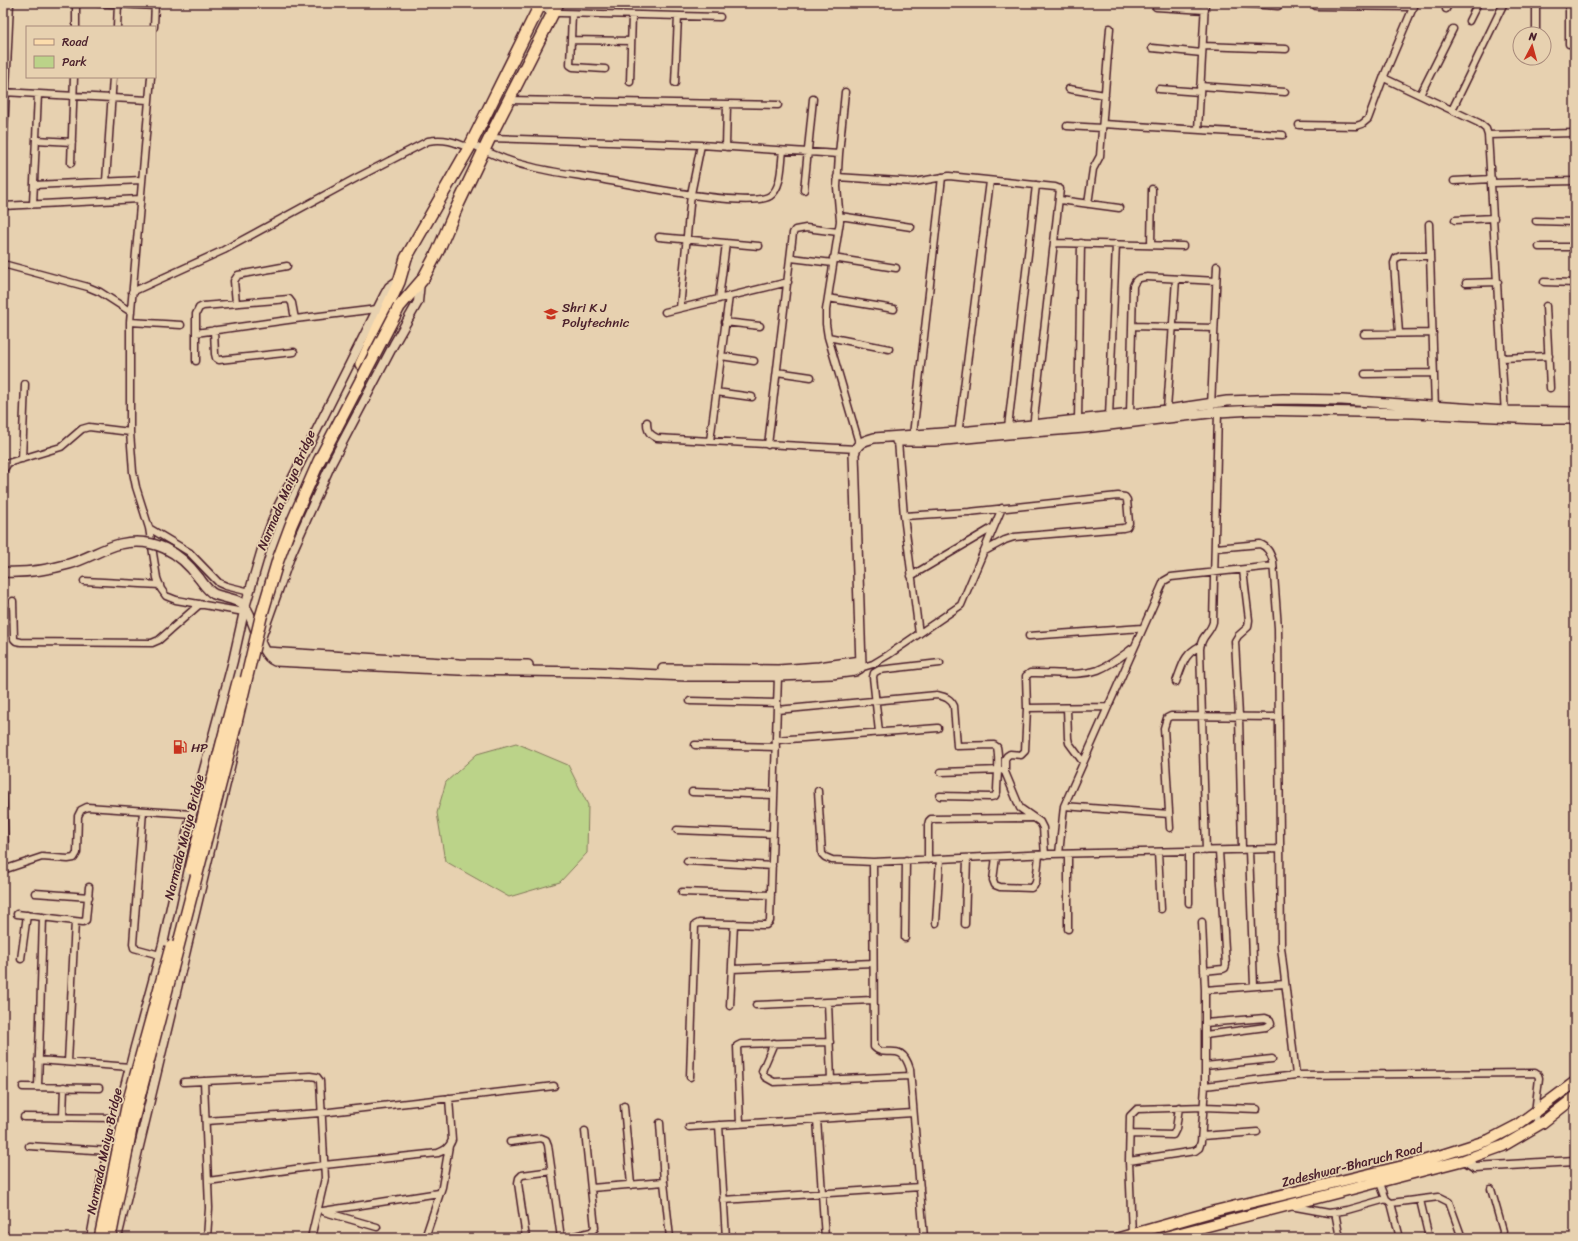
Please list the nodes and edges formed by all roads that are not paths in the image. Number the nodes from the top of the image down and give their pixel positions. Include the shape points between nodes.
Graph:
1 (10, 3) edge
2 (76, 3) edge
3 (98, 3) edge
4 (1205, 3) edge
5 (1234, 3) edge
6 (1478, 3) edge
7 (1504, 3) edge
8 (1536, 3) edge
9 (1569, 3) edge
10 (122, 4) edge
11 (155, 5) edge
12 (540, 5) edge
13 (1414, 5) edge
14 (1278, 6) dead end
15 (1316, 6) dead end
16 (1156, 7) dead end
17 (556, 8) edge
18 (1205, 10) junction
19 (572, 14) junction
20 (632, 15) junction
21 (678, 16) junction
22 (720, 17) dead end
23 (1469, 21) dead end
24 (76, 26) edge
25 (117, 26) edge
26 (154, 26) edge
27 (1536, 26) edge
28 (1110, 28) dead end
29 (6, 29) edge
30 (1453, 29) dead end
31 (571, 40) junction
32 (631, 41) junction
33 (1569, 44) dead end
34 (1203, 46) junction
35 (1152, 48) dead end
36 (1286, 49) dead end
37 (1202, 53) junction
38 (5, 58) edge
39 (605, 69) dead end
40 (1384, 76) junction
41 (74, 78) edge
42 (114, 78) edge
43 (150, 78) edge
44 (630, 82) dead end
45 (675, 83) dead end
46 (1069, 89) dead end
47 (1159, 89) dead end
48 (1200, 89) junction
49 (4, 92) edge
50 (845, 92) dead end
51 (1285, 92) dead end
52 (38, 94) junction
53 (1105, 95) junction
54 (1420, 95) junction
55 (73, 96) junction
56 (112, 98) junction
57 (813, 99) dead end
58 (148, 100) junction
59 (509, 100) junction
60 (727, 105) junction
61 (778, 106) dead end
62 (1452, 110) junction
63 (1299, 125) dead end
64 (1067, 126) dead end
65 (1103, 126) junction
66 (4, 130) edge
67 (1198, 130) junction
68 (1575, 133) edge
69 (1283, 135) dead end
70 (1488, 136) junction
71 (490, 138) junction
72 (36, 140) junction
73 (72, 142) junction
74 (701, 145) junction
75 (470, 146) junction
76 (726, 147) junction
77 (484, 150) junction
78 (783, 151) junction
79 (807, 152) junction
80 (3, 154) edge
81 (838, 154) junction
82 (71, 163) dead end
83 (838, 177) junction
84 (942, 177) junction
85 (142, 180) junction
86 (990, 180) junction
87 (106, 181) junction
88 (1454, 181) dead end
89 (1492, 181) junction
90 (1575, 181) edge
91 (34, 185) junction
92 (1036, 185) junction
93 (804, 190) dead end
94 (1152, 190) dead end
95 (691, 194) junction
96 (140, 199) junction
97 (1060, 200) junction
98 (33, 204) junction
99 (1088, 204) junction
100 (3, 206) edge
101 (1119, 208) dead end
102 (840, 216) junction
103 (1494, 218) junction
104 (1455, 220) dead end
105 (1536, 221) dead end
106 (1575, 222) edge
107 (1429, 224) dead end
108 (911, 227) dead end
109 (838, 232) junction
110 (659, 237) dead end
111 (686, 239) junction
112 (726, 243) junction
113 (1055, 243) junction
114 (1081, 243) junction
115 (1116, 244) junction
116 (1151, 245) junction
117 (759, 246) dead end
118 (1183, 246) dead end
119 (1539, 247) dead end
120 (1575, 247) edge
121 (1430, 256) junction
122 (791, 258) junction
123 (833, 260) junction
124 (3, 264) edge
125 (287, 266) dead end
126 (1217, 266) dead end
127 (896, 268) dead end
128 (400, 278) junction
129 (1176, 279) junction
130 (1216, 281) junction
131 (420, 282) junction
132 (788, 282) junction
133 (1498, 282) junction
134 (1544, 282) dead end
135 (1466, 283) dead end
136 (1575, 283) edge
137 (132, 292) junction
138 (729, 296) junction
139 (828, 298) junction
140 (719, 299) junction
141 (236, 304) junction
142 (395, 304) junction
143 (1546, 306) dead end
144 (680, 308) junction
145 (378, 309) junction
146 (894, 309) dead end
147 (131, 312) junction
148 (665, 312) dead end
149 (295, 318) junction
150 (130, 322) junction
151 (725, 322) junction
152 (181, 325) dead end
153 (760, 326) dead end
154 (1132, 326) junction
155 (1173, 327) junction
156 (1214, 328) junction
157 (214, 330) junction
158 (196, 333) junction
159 (1399, 333) junction
160 (1433, 333) junction
161 (1364, 334) dead end
162 (828, 337) junction
163 (889, 349) dead end
164 (294, 352) dead end
165 (721, 356) junction
166 (1549, 356) junction
167 (1502, 358) junction
168 (196, 361) dead end
169 (754, 361) dead end
170 (777, 372) junction
171 (1434, 373) junction
172 (1365, 374) dead end
173 (811, 377) dead end
174 (25, 384) dead end
175 (1550, 388) dead end
176 (716, 392) junction
177 (752, 397) dead end
178 (1214, 409) junction
179 (1167, 410) junction
180 (1435, 410) junction
181 (1575, 412) edge
182 (1130, 414) junction
183 (1505, 414) junction
184 (1109, 417) junction
185 (1575, 419) edge
186 (1078, 420) junction
187 (647, 422) dead end
188 (1008, 427) junction
189 (1033, 428) junction
190 (130, 432) junction
191 (913, 435) junction
192 (958, 436) junction
193 (874, 438) junction
194 (710, 441) junction
195 (898, 441) junction
196 (768, 444) junction
197 (857, 446) junction
198 (22, 459) junction
199 (6, 463) edge
200 (3, 471) edge
201 (1002, 508) junction
202 (904, 516) junction
203 (994, 527) junction
204 (149, 528) junction
205 (1216, 548) junction
206 (984, 552) junction
207 (1273, 566) junction
208 (1243, 570) junction
209 (3, 572) edge
210 (1215, 573) junction
211 (912, 576) junction
212 (84, 581) dead end
213 (160, 585) junction
214 (250, 592) junction
215 (13, 601) dead end
216 (200, 604) junction
217 (245, 609) junction
218 (1142, 628) junction
219 (919, 634) junction
220 (1029, 636) dead end
221 (260, 641) junction
222 (1200, 646) junction
223 (1134, 647) junction
224 (266, 652) junction
225 (940, 663) dead end
226 (861, 664) junction
227 (778, 676) junction
228 (1176, 682) dead end
229 (690, 701) dead end
230 (876, 701) junction
231 (777, 703) junction
232 (1107, 707) junction
233 (1027, 708) junction
234 (1067, 708) junction
235 (777, 710) junction
236 (1203, 716) junction
237 (1239, 716) junction
238 (1278, 717) junction
239 (938, 728) dead end
240 (879, 732) junction
241 (776, 740) junction
242 (695, 744) dead end
243 (776, 747) junction
244 (1083, 762) junction
245 (998, 769) junction
246 (941, 772) dead end
247 (1005, 772) junction
248 (818, 791) dead end
249 (692, 792) dead end
250 (3, 795) edge
251 (774, 795) junction
252 (940, 796) dead end
253 (1064, 806) junction
254 (143, 810) junction
255 (192, 814) junction
256 (1169, 814) junction
257 (1035, 818) junction
258 (1170, 828) dead end
259 (677, 830) dead end
260 (773, 834) junction
261 (1279, 849) junction
262 (1242, 850) junction
263 (1249, 850) junction
264 (1188, 851) junction
265 (1206, 851) junction
266 (1219, 851) junction
267 (1158, 852) junction
268 (1059, 854) junction
269 (1068, 854) junction
270 (1042, 855) junction
271 (996, 857) junction
272 (3, 858) edge
273 (968, 858) junction
274 (940, 859) junction
275 (906, 860) junction
276 (928, 860) junction
277 (687, 861) dead end
278 (872, 862) junction
279 (772, 866) junction
280 (3, 870) edge
281 (90, 887) dead end
282 (682, 892) dead end
283 (35, 893) dead end
284 (771, 895) junction
285 (89, 897) junction
286 (1189, 902) dead end
287 (1161, 908) dead end
288 (17, 914) dead end
289 (27, 915) junction
290 (42, 917) junction
291 (75, 921) junction
292 (1202, 922) dead end
293 (936, 923) dead end
294 (734, 924) junction
295 (965, 924) dead end
296 (1068, 929) dead end
297 (905, 938) dead end
298 (160, 955) junction
299 (21, 959) dead end
300 (873, 963) junction
301 (732, 969) junction
302 (1204, 971) junction
303 (1285, 984) junction
304 (1254, 986) junction
305 (1205, 990) junction
306 (873, 1000) junction
307 (828, 1002) junction
308 (756, 1005) dead end
309 (730, 1006) dead end
310 (1205, 1023) junction
311 (1205, 1035) junction
312 (830, 1042) junction
313 (774, 1043) junction
314 (1272, 1059) dead end
315 (38, 1060) junction
316 (68, 1062) junction
317 (1205, 1066) junction
318 (130, 1067) junction
319 (1296, 1075) junction
320 (910, 1076) junction
321 (690, 1077) dead end
322 (831, 1080) junction
323 (204, 1081) junction
324 (184, 1082) dead end
325 (1575, 1082) edge
326 (554, 1086) dead end
327 (1206, 1086) junction
328 (23, 1087) dead end
329 (38, 1087) junction
330 (64, 1087) junction
331 (99, 1088) dead end
332 (1575, 1097) edge
333 (450, 1098) junction
334 (624, 1106) dead end
335 (1179, 1107) junction
336 (1204, 1107) junction
337 (1257, 1110) dead end
338 (322, 1113) junction
339 (913, 1113) junction
340 (1535, 1113) junction
341 (24, 1117) dead end
342 (63, 1117) junction
343 (117, 1118) junction
344 (817, 1119) junction
345 (206, 1120) junction
346 (660, 1123) dead end
347 (740, 1124) junction
348 (1538, 1124) junction
349 (719, 1125) junction
350 (689, 1127) dead end
351 (585, 1131) dead end
352 (1257, 1132) dead end
353 (1130, 1134) junction
354 (1202, 1136) junction
355 (510, 1142) dead end
356 (29, 1146) dead end
357 (450, 1146) junction
358 (109, 1151) junction
359 (1464, 1160) junction
360 (1575, 1160) edge
361 (1128, 1161) junction
362 (324, 1165) junction
363 (552, 1172) junction
364 (208, 1181) junction
365 (664, 1182) junction
366 (1380, 1182) junction
367 (631, 1184) junction
368 (920, 1187) junction
369 (591, 1188) junction
370 (1491, 1189) dead end
371 (439, 1193) junction
372 (821, 1194) junction
373 (723, 1200) junction
374 (1420, 1200) junction
375 (1389, 1201) junction
376 (1288, 1206) junction
377 (320, 1211) junction
378 (1334, 1212) junction
379 (377, 1227) dead end
380 (3, 1233) edge
381 (1132, 1235) junction
382 (4, 1238) edge
383 (90, 1238) edge
384 (100, 1238) edge
385 (110, 1238) edge
386 (117, 1238) edge
387 (207, 1238) edge
388 (311, 1238) edge
389 (425, 1238) edge
390 (526, 1238) edge
391 (561, 1238) edge
392 (566, 1238) edge
393 (670, 1238) edge
394 (726, 1238) edge
395 (825, 1238) edge
396 (924, 1238) edge
397 (1119, 1238) edge
398 (1161, 1238) edge
399 (1340, 1238) edge
400 (1400, 1238) edge
401 (1429, 1238) edge
402 (1462, 1238) edge
403 (1502, 1238) edge

1 - 29 street
2 - 24 street
3 - 10 street
4 - 18 street
5 - 14 street
6 - 23 street
7 - 62 street
8 - 27 street
9 - 33 street
10 - 11 street
10 - 25 street
11 - 26 street
12 - 17 street
12 - 75 highway
13 - 15 street
13 - 40 street
16 - 18 street
17 - 19 street
17 - 59 highway
18 - 34 street
19 - 20 street
19 - 31 street
20 - 21 street
20 - 32 street
21 - 22 street
21 - 45 street
28 - 53 street
29 - 38 street
30 - 54 street
31 - 32 street
31 - 39 street via 570,65
32 - 44 street
34 - 36 street
34 - 37 street
35 - 37 street
37 - 48 street
38 - 49 street
40 - 54 street
40 - 63 street via 1368,119 1362,124
41 - 55 street
42 - 56 street
43 - 58 street
46 - 53 street
47 - 48 street
48 - 51 street
48 - 67 street
49 - 52 street
49 - 66 street
50 - 81 street
52 - 55 street
52 - 72 street
53 - 65 street
54 - 62 street
55 - 56 street
55 - 73 street
56 - 58 street
56 - 87 street
57 - 79 street
58 - 85 street
59 - 60 street
59 - 71 highway
60 - 61 street
60 - 76 street
62 - 70 street via 1479,123 1486,129
64 - 65 street
65 - 67 street
65 - 99 street via 1100,156 1093,169
66 - 80 street
67 - 69 street
68 - 70 street
70 - 89 street
71 - 74 street
71 - 77 highway
72 - 73 street
72 - 91 street
73 - 82 street
74 - 76 street
74 - 95 street
75 - 77 street
75 - 128 highway via 406,258
75 - 137 street via 437,139 428,141 224,250
76 - 78 street
77 - 95 street via 526,166
77 - 131 highway via 438,251
78 - 79 street
78 - 95 street via 776,189 762,200
79 - 81 street
79 - 93 street
81 - 83 street
83 - 84 street via 915,182
83 - 102 street
84 - 86 street
84 - 191 street
85 - 87 street
85 - 96 street
86 - 92 street
86 - 192 street
87 - 91 street
88 - 89 street
89 - 90 street
89 - 103 street
91 - 98 street
92 - 97 street via 1058,188 1061,192
92 - 188 street
94 - 116 street
95 - 111 street
96 - 98 street
96 - 137 street
97 - 99 street
97 - 113 street
98 - 100 street
99 - 101 street
102 - 108 street
102 - 109 street
103 - 104 street
103 - 133 street
105 - 106 street
107 - 121 street
109 - 122 street via 806,228 795,230
109 - 123 street
110 - 111 street
111 - 112 street
111 - 144 street
112 - 117 street
112 - 140 street
113 - 114 street
113 - 189 street
114 - 115 street
114 - 186 street
115 - 116 street
115 - 184 street
116 - 118 street
119 - 120 street
121 - 159 street via 1396,258 1394,263
121 - 160 street
122 - 123 street
122 - 132 street
123 - 127 street
123 - 139 street
124 - 147 street via 88,287
125 - 141 street via 238,275 234,282
126 - 130 street
128 - 142 highway
128 - 145 street via 389,287
129 - 130 street
129 - 154 street via 1147,277 1135,280
129 - 155 street
130 - 156 street
131 - 142 highway
131 - 221 street via 418,302 328,471 291,554
132 - 138 street
132 - 170 street
133 - 135 street
133 - 167 street
134 - 136 street
137 - 147 street
138 - 140 street
138 - 151 street
139 - 146 street
139 - 162 street
140 - 144 street
141 - 149 street via 289,300
141 - 158 street via 199,308 196,314
142 - 384 highway, Narmada Maiya Bridge, bridge via 315,454 276,544 127,1107
142 - 385 highway, bridge via 319,461 278,560 261,617 132,1124
143 - 166 street
144 - 148 street
145 - 149 street
145 - 214 street via 277,509
147 - 150 street
149 - 157 street
150 - 152 street
150 - 190 street
151 - 153 street
151 - 165 street
154 - 155 street
154 - 182 street
155 - 156 street
155 - 179 street
156 - 178 street
157 - 158 street
157 - 164 street via 215,354 219,360
158 - 168 street
159 - 160 street
159 - 161 street
160 - 171 street
162 - 163 street
162 - 197 street
165 - 169 street
165 - 176 street
166 - 167 street
166 - 175 street
167 - 183 street
170 - 173 street
170 - 196 street
171 - 172 street
171 - 180 street
174 - 198 street
176 - 177 street
176 - 194 street
178 - 179 main road
178 - 180 main road via 1227,401 1290,399 1342,400
178 - 189 main road via 1084,428
178 - 205 street
179 - 182 main road
180 - 183 main road
181 - 183 main road
182 - 184 main road
183 - 185 main road
184 - 186 main road
186 - 189 main road
187 - 194 street via 647,430 657,438
188 - 189 main road
188 - 192 main road
189 - 192 main road
190 - 198 street via 89,427 82,429 60,447
190 - 204 street via 133,472
191 - 192 main road
191 - 193 main road
192 - 195 main road via 935,441
193 - 195 main road
193 - 197 main road
194 - 196 street
195 - 202 street
196 - 197 street
197 - 226 main road via 854,454
198 - 199 street
199 - 200 street
201 - 202 street
201 - 203 street
201 - 206 street via 1122,496 1127,500 1129,523 1123,528 1014,538
202 - 211 street
203 - 206 street
203 - 211 street
204 - 213 street
204 - 214 street via 188,552 219,582
205 - 207 street via 1260,544 1269,552
205 - 210 street
206 - 219 street via 961,605
207 - 208 street
207 - 238 street via 1278,628
208 - 210 street
208 - 237 street via 1249,620 1248,628 1235,641
209 - 217 main road, bridge via 42,570 70,564 120,544 136,541 152,543 181,557 213,593 238,602
210 - 218 street via 1164,581
210 - 222 street via 1213,622 1211,630 1200,641
211 - 219 street
212 - 213 street
213 - 216 street via 166,596
214 - 217 street
215 - 216 street via 14,639 29,642 152,643 159,640
216 - 217 street
217 - 221 main road
217 - 255 street
218 - 220 street
218 - 223 street
219 - 226 street via 873,664
221 - 224 main road
221 - 386 street
222 - 228 street via 1186,657
222 - 236 street
223 - 232 street
223 - 233 street via 1113,663 1087,673 1030,673 1026,676
224 - 226 main road via 459,664 687,670 778,670
224 - 227 main road via 270,659 275,661 459,670
225 - 230 street via 879,670 873,677
226 - 227 main road via 855,671
227 - 231 street
229 - 231 street
230 - 235 street
230 - 240 street
230 - 245 street via 937,695 946,697 954,706 957,746 994,745 998,750
231 - 235 street
232 - 234 street
232 - 244 street
233 - 234 street
233 - 247 street via 1025,751 1020,755 1006,756
234 - 244 street via 1069,743
235 - 241 street
236 - 237 street
236 - 256 street via 1171,716 1165,722
236 - 265 street
237 - 238 street
237 - 262 street
238 - 261 street
239 - 240 street
240 - 241 street
241 - 243 street
242 - 243 street
243 - 251 street
244 - 253 street
245 - 246 street
245 - 247 street
245 - 252 street via 995,796
247 - 257 street via 1020,808
248 - 278 street via 822,854 832,860
249 - 251 street
250 - 272 street
251 - 260 street
253 - 256 street
253 - 268 street
254 - 255 street
254 - 280 street via 87,807 81,810 78,816 77,854 74,858 42,857
254 - 298 street via 132,944 139,950
255 - 298 street
256 - 258 street
257 - 270 street via 1043,828
257 - 276 street via 932,819 928,825
259 - 260 street
260 - 279 street
261 - 263 street
261 - 303 street via 1281,947
262 - 263 street
262 - 266 street
263 - 304 street
264 - 265 street
264 - 267 street
264 - 286 street
265 - 266 street
266 - 302 street via 1226,965 1223,969
267 - 269 street
267 - 287 street
268 - 269 street
268 - 270 street
269 - 296 street
270 - 271 street
270 - 271 street via 1036,882 1031,888 994,885
271 - 273 street
273 - 274 street
273 - 295 street
274 - 276 street
274 - 293 street
275 - 276 street
275 - 278 street
275 - 297 street
277 - 279 street
278 - 300 street
279 - 284 street
281 - 285 street
282 - 284 street
283 - 285 street
284 - 294 street via 770,920 766,925
285 - 291 street via 86,920
288 - 289 street
289 - 290 street
289 - 299 street
290 - 291 street
290 - 315 street
291 - 316 street
292 - 302 street
294 - 301 street
294 - 321 street via 695,925
298 - 318 street
300 - 301 street
300 - 306 street
301 - 309 street
302 - 305 street
303 - 304 street
303 - 319 street
304 - 305 street
305 - 310 street
306 - 307 street
306 - 320 street via 874,1047 880,1051 902,1054 908,1064
307 - 308 street
307 - 312 street
310 - 311 street
310 - 311 street via 1265,1018 1270,1020 1271,1024 1266,1027
311 - 317 street
312 - 313 street
312 - 322 street
313 - 322 street via 762,1072 770,1081 778,1083
313 - 347 street via 737,1046
314 - 317 street
315 - 316 street
315 - 329 street
316 - 318 street
317 - 327 street
318 - 343 street
319 - 327 street
319 - 340 street via 1534,1073 1539,1078
320 - 322 street
320 - 339 street
323 - 324 street
323 - 338 street via 317,1077 320,1081
323 - 345 street
325 - 340 main road, Zadeshwar-Bharuch Road
326 - 333 street
327 - 336 street
328 - 329 street
329 - 330 street
330 - 331 street
330 - 342 street
332 - 348 main road, Zadeshwar-Bharuch Road
333 - 338 street
333 - 357 street
334 - 367 street
335 - 336 street
335 - 353 street via 1137,1109 1130,1116
335 - 353 street via 1173,1134
336 - 337 street
336 - 354 street
338 - 345 street
338 - 362 street
339 - 344 street
339 - 368 street
340 - 348 street
340 - 381 main road, Zadeshwar-Bharuch Road via 1489,1140 1420,1162 1215,1211
341 - 342 street
342 - 343 street
343 - 358 street
344 - 347 street
344 - 372 street
345 - 364 street
346 - 365 street
347 - 349 street
348 - 359 main road, Zadeshwar-Bharuch Road via 1503,1146
349 - 350 street
349 - 373 street
351 - 369 street
352 - 354 street
353 - 361 street
354 - 361 street via 1199,1148 1195,1151
355 - 363 street via 541,1138 546,1140
356 - 358 street
357 - 362 street via 438,1153
357 - 371 street
358 - 383 street
359 - 360 street via 1474,1167
359 - 366 main road, Zadeshwar-Bharuch Road
361 - 381 street
362 - 364 street
362 - 377 street
363 - 390 street via 522,1175 519,1178
363 - 391 street
364 - 387 street
365 - 367 street
365 - 393 street
366 - 375 street
366 - 376 main road, Zadeshwar-Bharuch Road
367 - 369 street
368 - 372 street
368 - 396 street
369 - 392 street via 595,1228 591,1232
370 - 403 street via 1503,1231
371 - 377 street
371 - 389 street
372 - 373 street
372 - 395 street
373 - 394 street
374 - 375 street
374 - 401 street
374 - 402 street via 1439,1197 1449,1202
375 - 378 street
375 - 400 street
376 - 378 street
376 - 398 main road, Zadeshwar-Bharuch Road
377 - 379 street
377 - 388 street
378 - 399 street
380 - 382 street
381 - 397 main road, Zadeshwar-Bharuch Road

